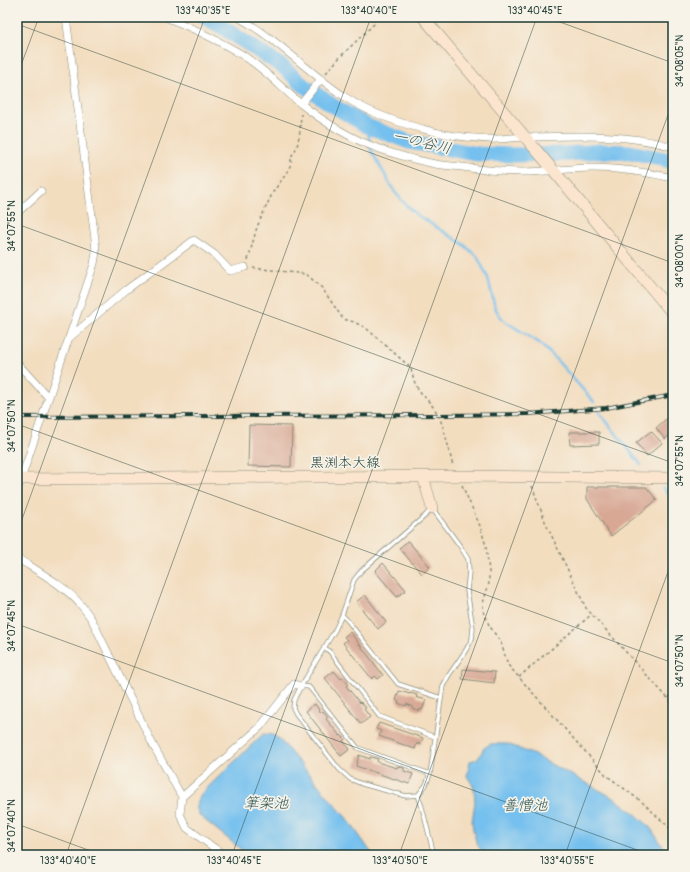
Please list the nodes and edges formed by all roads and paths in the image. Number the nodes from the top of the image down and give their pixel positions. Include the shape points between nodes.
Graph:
1 (66, 17) edge
2 (165, 17) edge
3 (238, 17) edge
4 (374, 17) edge
5 (423, 17) edge
6 (320, 79) junction
7 (301, 104) junction
8 (526, 137) junction
9 (673, 147) edge
10 (554, 171) junction
11 (673, 178) edge
12 (41, 191) dead end
13 (17, 213) edge
14 (245, 267) junction
15 (673, 314) edge
16 (69, 338) junction
17 (17, 363) edge
18 (48, 398) junction
19 (423, 476) junction
20 (673, 478) edge
21 (19, 479) edge
22 (458, 479) junction
23 (532, 483) dead end
24 (17, 490) edge
25 (432, 508) junction
26 (17, 558) edge
27 (592, 614) junction
28 (342, 615) junction
29 (324, 647) junction
30 (519, 678) junction
31 (301, 686) junction
32 (673, 694) edge
33 (441, 698) junction
34 (668, 698) junction
35 (673, 704) edge
36 (435, 737) junction
37 (430, 774) junction
38 (418, 795) junction
39 (182, 797) junction
40 (673, 831) edge
41 (224, 855) edge
42 (434, 855) edge

1 - 16 street via 96,252
2 - 7 street via 221,42 250,60
3 - 6 street via 260,31
4 - 6 path via 374,24
5 - 8 main road
6 - 7 street
6 - 8 street via 370,112 424,130 488,139
7 - 10 street via 361,142 402,156 436,164 485,170
7 - 14 path via 297,147 286,174 273,192 257,226
8 - 9 street via 628,138
8 - 10 main road
10 - 11 street via 624,169
10 - 15 main road
12 - 13 street
14 - 16 street via 230,270 214,254 194,240 126,290
14 - 22 path via 306,274 322,288 343,319 366,328 410,367 417,388 439,415
16 - 18 street
17 - 18 street
18 - 21 street
19 - 21 main road, 黒渕本大線
19 - 22 main road, 黒渕本大線
19 - 25 main road
20 - 22 main road, 黒渕本大線
21 - 24 street
22 - 30 path via 480,526 486,546 489,583 482,603 483,612 501,643 508,665
23 - 27 path via 546,524 586,608
25 - 28 lane via 361,571 354,580
25 - 33 lane via 468,559 468,591 473,628 472,639 443,686
26 - 39 street via 42,573 82,605
27 - 30 path
27 - 34 path
28 - 29 lane
28 - 33 lane via 398,684
29 - 31 lane
29 - 36 lane via 379,716
30 - 40 path via 606,775 642,802
31 - 37 lane via 309,687 358,748
31 - 38 lane via 293,708 339,769 350,779 362,784 406,796
31 - 39 street via 294,684 260,727
32 - 34 path
33 - 36 lane
34 - 35 path
36 - 37 lane
37 - 38 lane
38 - 42 lane
39 - 41 street via 180,814 187,828

